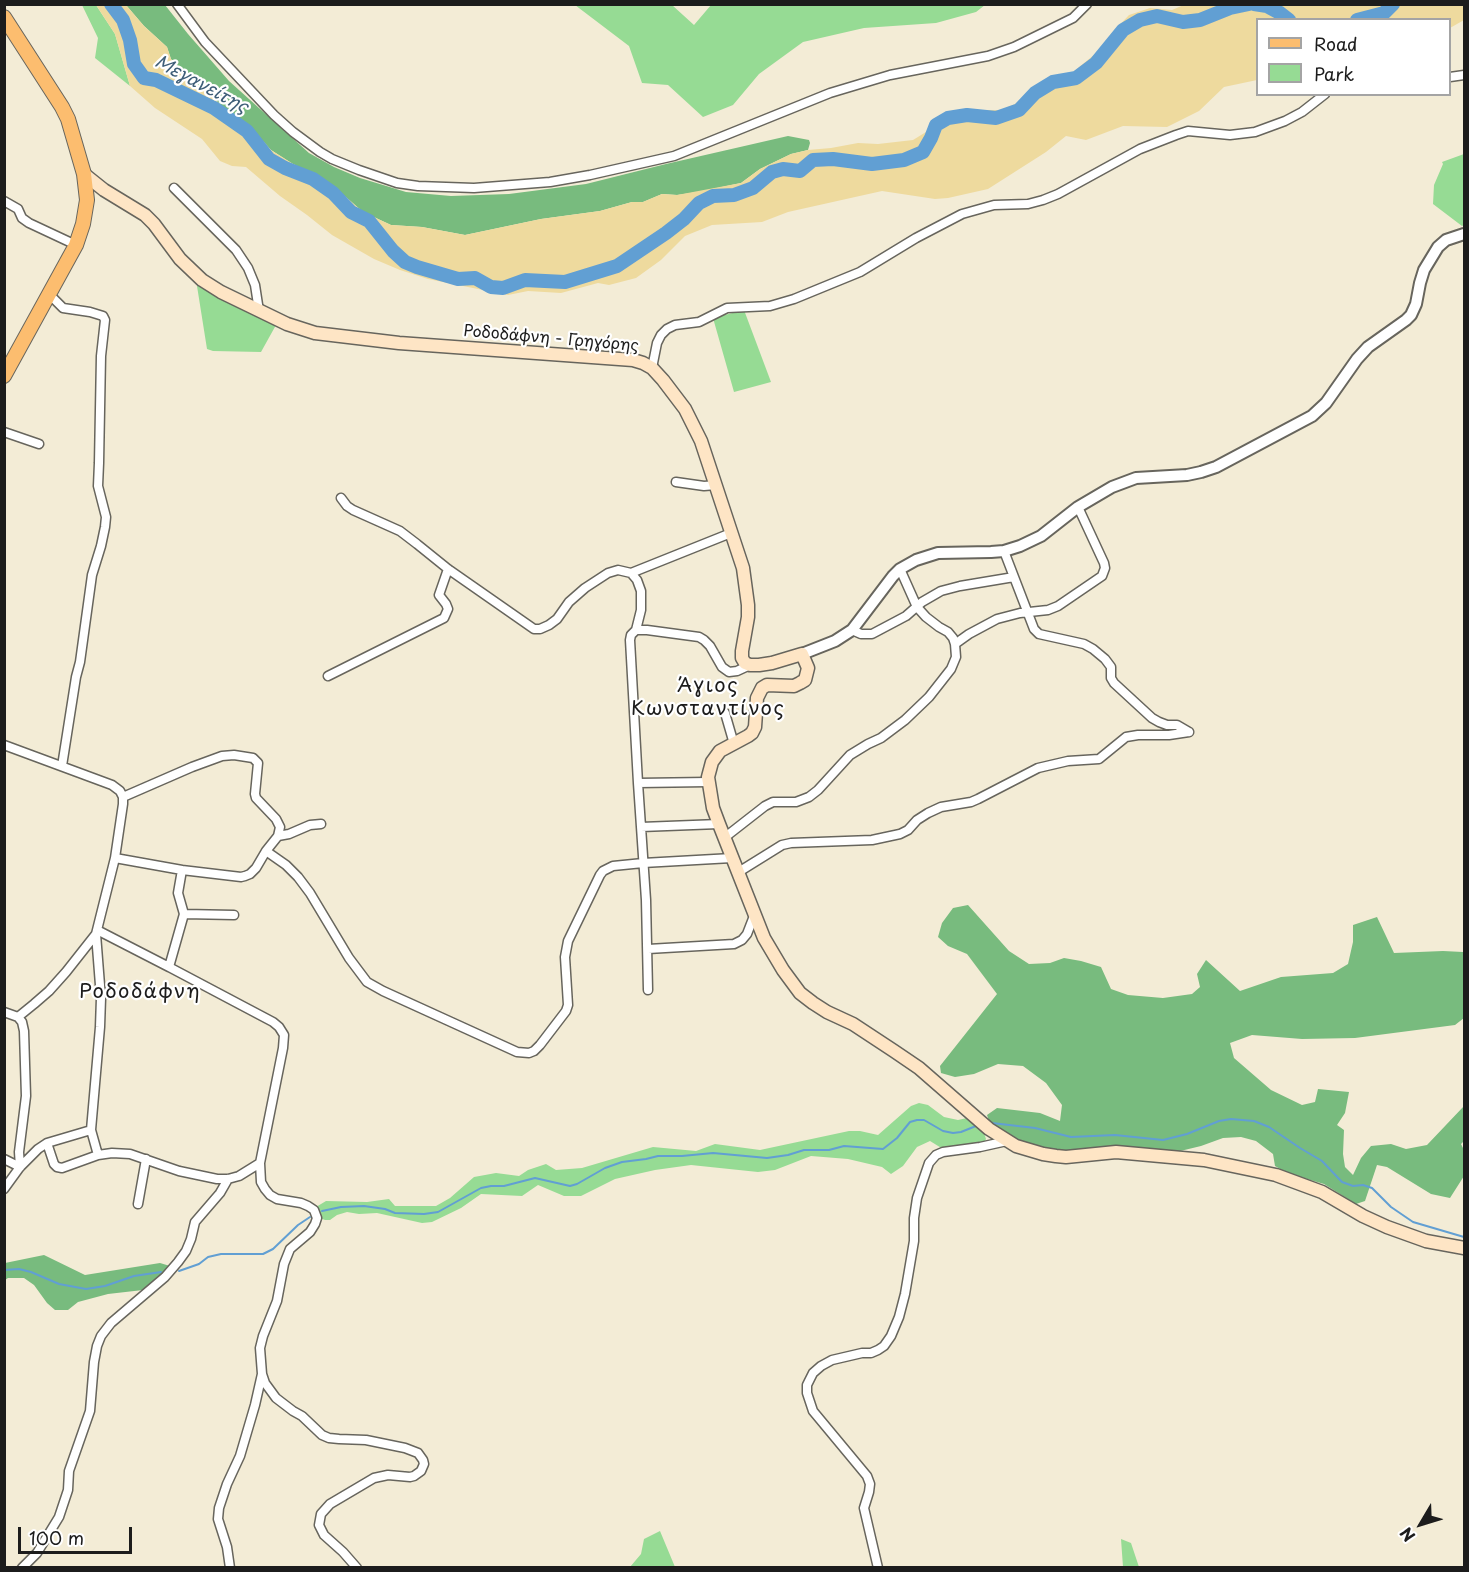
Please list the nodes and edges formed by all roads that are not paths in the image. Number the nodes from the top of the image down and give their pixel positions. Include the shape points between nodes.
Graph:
1 (177, 4) edge
2 (1087, 4) edge
3 (4, 17) edge
4 (1322, 96) edge
5 (84, 174) junction
6 (174, 188) dead end
7 (4, 201) edge
8 (1464, 234) edge
9 (76, 245) junction
10 (49, 294) junction
11 (259, 311) junction
12 (652, 368) junction
13 (5, 373) edge
14 (4, 432) edge
15 (39, 444) dead end
16 (676, 482) dead end
17 (716, 485) junction
18 (341, 498) dead end
19 (1078, 507) junction
20 (731, 533) junction
21 (1004, 551) junction
22 (448, 569) junction
23 (900, 569) junction
24 (631, 573) junction
25 (1014, 577) junction
26 (917, 607) junction
27 (1027, 612) junction
28 (636, 630) junction
29 (852, 630) junction
30 (955, 644) junction
31 (802, 654) junction
32 (750, 665) junction
33 (328, 676) dead end
34 (725, 713) dead end
35 (735, 744) junction
36 (4, 745) edge
37 (62, 766) junction
38 (708, 782) junction
39 (638, 783) junction
40 (123, 797) junction
41 (321, 824) dead end
42 (719, 824) junction
43 (641, 827) junction
44 (278, 836) junction
45 (724, 838) junction
46 (266, 851) junction
47 (115, 858) junction
48 (732, 858) junction
49 (643, 863) junction
50 (182, 870) junction
51 (737, 873) junction
52 (184, 914) junction
53 (234, 915) dead end
54 (754, 916) junction
55 (96, 932) junction
56 (648, 949) junction
57 (170, 967) junction
58 (648, 990) dead end
59 (4, 1012) edge
60 (18, 1017) junction
61 (91, 1130) junction
62 (1007, 1141) junction
63 (47, 1143) junction
64 (98, 1155) junction
65 (4, 1159) edge
66 (146, 1159) junction
67 (260, 1163) junction
68 (20, 1167) junction
69 (228, 1179) junction
70 (4, 1189) edge
71 (138, 1204) dead end
72 (1464, 1248) edge
73 (262, 1374) junction
74 (22, 1568) edge
75 (230, 1568) edge
76 (357, 1568) edge
77 (878, 1568) edge

1 - 2 street via 273,115 326,156 397,183 474,189 550,182 674,156 830,93 1014,47 1073,18
3 - 5 main road via 62,107
4 - 12 street via 1302,112 1265,129 1240,135 1188,131 1140,150 1043,200 994,205 962,214 860,272 794,299 770,306 727,308 699,322 675,325 661,335
5 - 9 main road via 85,215
5 - 11 main road, Ροδοδάφνη - Γρηγόρης via 145,215 202,280
6 - 11 street via 237,250 255,285
7 - 9 street via 18,209 29,223
8 - 19 street via 1438,247 1424,270 1411,315 1368,347 1312,416 1216,467 1187,475 1136,478
9 - 10 main road
10 - 13 main road
10 - 37 street via 63,308 90,312 105,320 98,486 106,517 92,575
11 - 12 main road, Ροδοδάφνη - Γρηγόρης via 302,330 330,335 633,360
12 - 17 main road, Ροδοδάφνη - Γρηγόρης via 693,423
14 - 15 street
16 - 17 street
17 - 20 main road, Ροδοδάφνη - Γρηγόρης
18 - 22 street via 353,510 400,531
19 - 21 street via 1041,536
19 - 27 street via 1104,563 1104,573 1058,606
20 - 24 street
20 - 32 main road, Ροδοδάφνη - Γρηγόρης via 747,586 748,617 742,658
21 - 23 street via 938,553
21 - 25 street
22 - 24 street via 540,630 557,619 569,602 593,582 618,570
22 - 33 street via 439,595 448,609 444,618
23 - 26 street
23 - 29 street
24 - 28 street via 642,591
25 - 26 street via 946,590
25 - 27 street
26 - 29 street via 872,634
26 - 30 street via 948,632
27 - 30 street via 989,622
27 - 51 street via 1040,634 1084,644 1101,656 1111,667 1114,684 1152,718 1189,732 1126,737 1099,759 1038,768 971,802 928,813 900,834 872,840 782,845
28 - 32 street via 699,637 729,672
28 - 39 street via 630,640
29 - 31 street
30 - 45 street via 956,657 951,669 905,720 850,755 810,797 796,802 773,802
31 - 32 main road
31 - 35 main road via 808,669 805,680 794,686 762,688 757,698 755,727
34 - 35 street
35 - 38 main road via 714,757
36 - 37 street
37 - 40 street via 112,785
38 - 39 street
38 - 42 main road
39 - 43 street
40 - 44 street via 222,756 253,758 258,763 256,798 278,823
40 - 47 street
41 - 44 street
42 - 43 street
42 - 45 main road
43 - 49 street
44 - 46 street
45 - 48 main road
46 - 49 street via 286,865 310,892 367,982 522,1053 534,1051 566,1011 568,941 600,874 613,866
46 - 50 street via 256,868 241,877
47 - 50 street
47 - 55 street
48 - 49 street
48 - 51 main road
49 - 56 street
50 - 52 street via 178,893
51 - 54 main road
52 - 53 street
52 - 57 street
54 - 56 street via 747,934 734,944
54 - 62 main road via 778,963 800,993 919,1068
55 - 57 street
55 - 60 street via 49,991
55 - 61 street via 101,998
56 - 58 street
57 - 67 street via 273,1022 284,1035
59 - 60 street
60 - 68 street via 24,1031 26,1096
61 - 63 street
61 - 64 street
62 - 72 main road via 1056,1156 1133,1153 1203,1160 1276,1176 1322,1192 1387,1227 1426,1241
62 - 77 street via 943,1152 929,1163 917,1198 905,1294 891,1336 884,1346 871,1353 832,1360 821,1366 807,1384 813,1411 867,1476 870,1484 864,1508
63 - 64 street via 57,1167
63 - 68 street
64 - 66 street via 122,1153
65 - 68 street
66 - 69 street via 179,1171
66 - 71 street
67 - 69 street
67 - 73 street via 261,1182 270,1195 308,1206 317,1218 310,1232 290,1249 284,1264 277,1301 260,1348
68 - 70 street
69 - 74 street via 195,1222 186,1251 178,1262 101,1336 94,1362 90,1411 69,1471 68,1490 59,1517 38,1553
73 - 75 street via 240,1455 219,1508
73 - 76 street via 276,1398 322,1435 384,1443 413,1450 421,1456 424,1464 417,1474 374,1478 330,1504 321,1514 319,1525 324,1535

